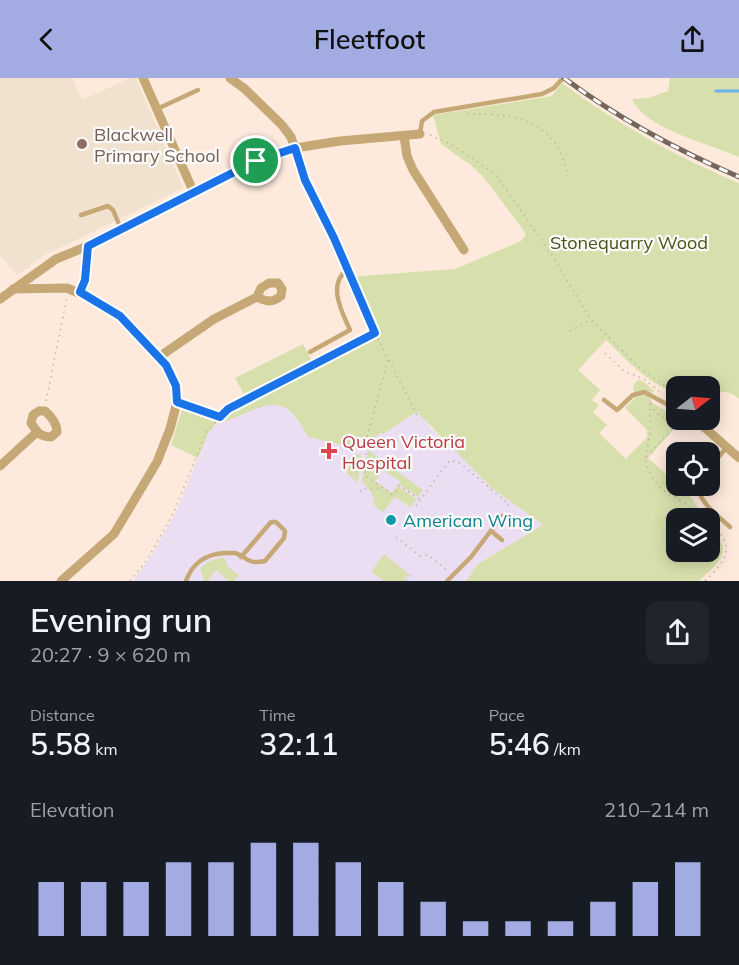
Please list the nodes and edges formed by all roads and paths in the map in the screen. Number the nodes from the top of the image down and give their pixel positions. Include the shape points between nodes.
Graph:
1 (143, 78) edge
2 (230, 78) edge
3 (250, 78) edge
4 (563, 78) edge
5 (245, 89) junction
6 (198, 90) dead end
7 (157, 109) junction
8 (466, 114) dead end
9 (420, 134) junction
10 (404, 136) junction
11 (295, 148) junction
12 (568, 176) dead end
13 (194, 193) junction
14 (81, 215) dead end
15 (121, 229) junction
16 (88, 246) junction
17 (464, 250) dead end
18 (347, 270) junction
19 (69, 288) junction
20 (13, 289) junction
21 (80, 292) junction
22 (257, 297) dead end
23 (0, 299) edge
24 (591, 320) junction
25 (570, 331) dead end
26 (375, 333) junction
27 (310, 352) dead end
28 (605, 353) dead end
29 (159, 357) junction
30 (388, 360) junction
31 (666, 388) edge
32 (659, 391) dead end
33 (652, 396) junction
34 (604, 400) dead end
35 (177, 402) junction
36 (666, 402) edge
37 (650, 403) junction
38 (45, 411) junction
39 (417, 415) dead end
40 (220, 417) junction
41 (666, 420) edge
42 (670, 430) edge
43 (707, 430) edge
44 (37, 432) junction
45 (377, 443) dead end
46 (727, 447) junction
47 (366, 449) junction
48 (720, 455) edge
49 (739, 458) edge
50 (645, 459) junction
51 (0, 466) edge
52 (383, 488) junction
53 (361, 492) dead end
54 (677, 496) edge
55 (700, 496) edge
56 (675, 498) junction
57 (420, 500) junction
58 (416, 506) dead end
59 (693, 508) edge
60 (502, 516) joint
61 (730, 527) dead end
62 (491, 531) junction
63 (720, 532) edge
64 (396, 537) dead end
65 (502, 540) dead end
66 (241, 557) junction
67 (411, 575) dead end
68 (453, 575) junction
69 (61, 581) edge
70 (130, 581) edge
71 (186, 581) edge
72 (406, 581) edge
73 (447, 581) edge
74 (705, 581) edge

1 - 7 street
2 - 5 street
3 - 5 street
4 - 9 lane via 542,94 434,112 422,121
5 - 11 street via 282,125
6 - 7 lane
7 - 13 street
8 - 12 path via 510,115 538,126 559,148
9 - 10 street
9 - 24 path via 443,139 495,174 550,252
10 - 11 street
10 - 17 street via 413,170
11 - 13 street via 256,161
11 - 18 street via 305,180
13 - 15 street
14 - 15 lane via 108,206
15 - 16 street
16 - 20 street via 56,259
16 - 21 street
18 - 26 path
18 - 27 lane via 337,284 338,303 350,330
19 - 20 street
19 - 21 street
19 - 38 path
20 - 23 street
21 - 29 street via 120,316
22 - 29 street via 214,319
24 - 25 path
24 - 31 path
26 - 30 path
26 - 40 path via 228,409
28 - 32 path via 624,371
29 - 35 street via 176,386
30 - 39 path
30 - 47 path
33 - 34 lane via 637,393 617,410
33 - 36 lane
33 - 37 path
35 - 40 path
35 - 69 street via 157,462 114,534
37 - 41 path
37 - 50 path
38 - 44 street via 33,415 31,423
38 - 44 street via 52,417 57,432 51,437
40 - 70 path via 207,431 173,514
42 - 50 path
43 - 46 street
44 - 51 street
45 - 47 path via 373,440
46 - 48 lane
46 - 49 street
47 - 52 path via 366,475
50 - 56 path via 651,477
52 - 53 path
52 - 57 path via 393,495 399,485
54 - 56 path
55 - 61 lane
56 - 59 path
57 - 58 path
57 - 60 path via 449,461 457,461 509,504
60 - 62 lane
62 - 65 lane
62 - 68 lane
63 - 74 path via 726,552 723,563
64 - 68 path
66 - 66 lane via 271,522 285,531 284,538 265,561 249,562
66 - 71 lane via 235,553 213,554 198,561
67 - 72 path
68 - 73 lane

